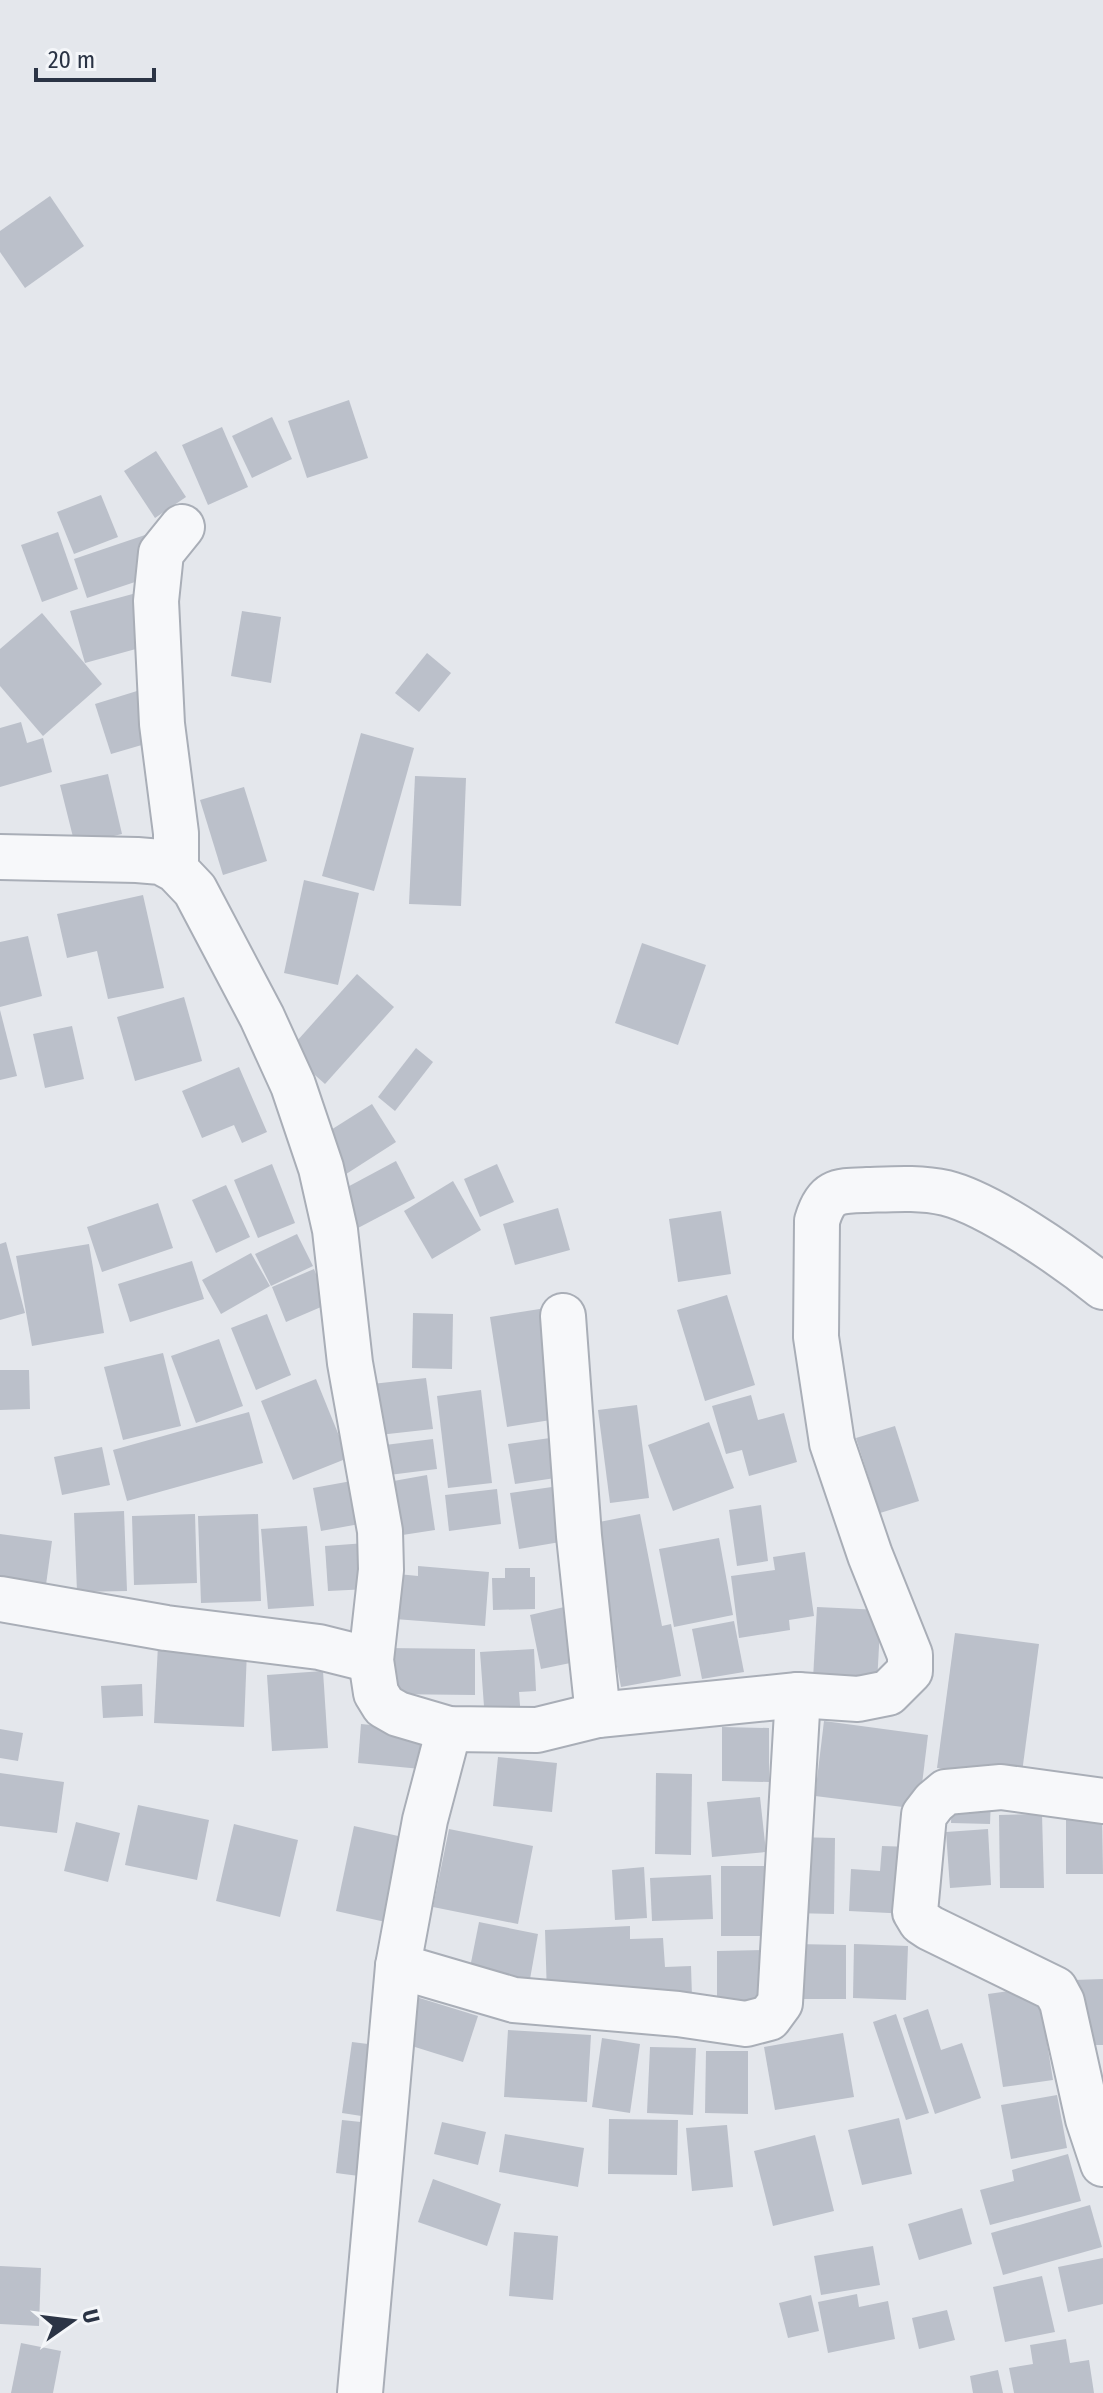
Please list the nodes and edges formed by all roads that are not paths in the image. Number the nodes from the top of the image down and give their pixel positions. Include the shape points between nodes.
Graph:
1 (182, 527) dead end
2 (0, 857) edge
3 (176, 870) junction
4 (1103, 1287) edge
5 (563, 1316) dead end
6 (0, 1599) edge
7 (371, 1660) junction
8 (798, 1695) junction
9 (598, 1715) junction
10 (449, 1729) junction
11 (1103, 1801) edge
12 (398, 1966) junction
13 (1103, 2164) edge
14 (360, 2393) edge

1 - 3 street via 161,553 156,601
2 - 3 street via 137,860 161,862
3 - 7 street via 195,890 262,1017 293,1085 321,1168 380,1531
4 - 8 street via 1013,1226 948,1193 910,1188 849,1191 831,1195 822,1204 817,1221 816,1337 832,1443 910,1655 910,1671 888,1693 858,1699
5 - 9 street
6 - 7 street via 319,1647
7 - 10 street via 376,1693 384,1706
8 - 9 street
8 - 12 street via 780,2003 769,2018 746,2024 514,2000
9 - 10 street via 537,1730
10 - 12 street via 425,1820
11 - 13 street via 1001,1787 946,1792 924,1815 915,1912 930,1928 1055,1989
12 - 14 street

